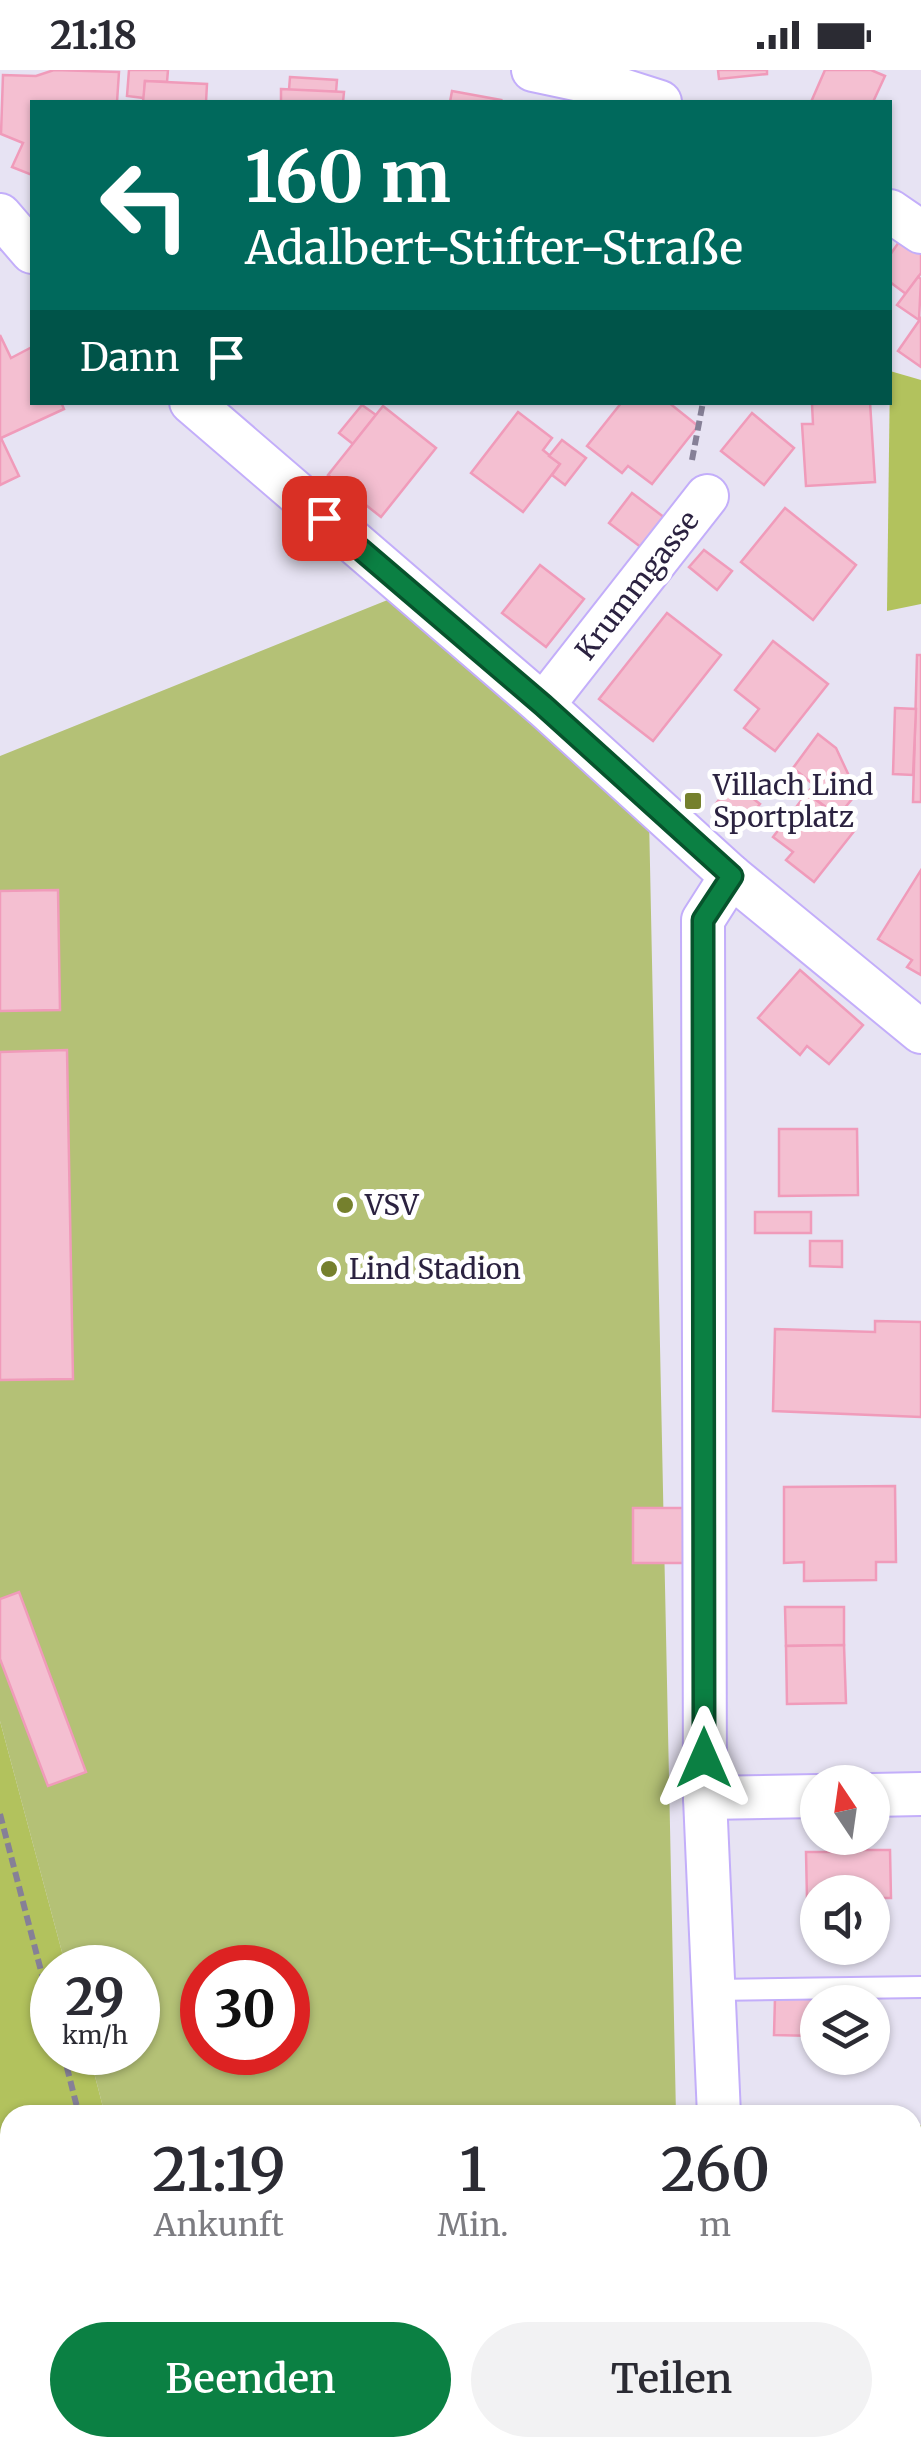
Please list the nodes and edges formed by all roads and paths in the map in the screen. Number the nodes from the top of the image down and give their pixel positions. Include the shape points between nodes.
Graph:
1 (536, 70) edge
2 (654, 100) edge
3 (892, 212) edge
4 (0, 214) edge
5 (921, 232) edge
6 (30, 250) edge
7 (195, 405) edge
8 (702, 405) edge
9 (707, 496) joint
10 (543, 705) junction
11 (732, 876) junction
12 (921, 1032) edge
13 (921, 1794) edge
14 (890, 1795) edge
15 (800, 1796) edge
16 (705, 1798) junction
17 (0, 1814) edge
18 (34, 1945) edge
19 (921, 1987) edge
20 (714, 1990) junction
21 (69, 2075) edge
22 (77, 2105) edge
23 (719, 2105) edge

1 - 2 street
3 - 5 street
4 - 6 street
7 - 10 street
8 - 9 path, Krummgasse via 690,471
9 - 10 street, Krummgasse
10 - 11 street
11 - 12 street
11 - 16 street via 703,920
13 - 14 street
15 - 16 street
16 - 20 street
17 - 18 path
19 - 20 lane
20 - 23 street
21 - 22 path

